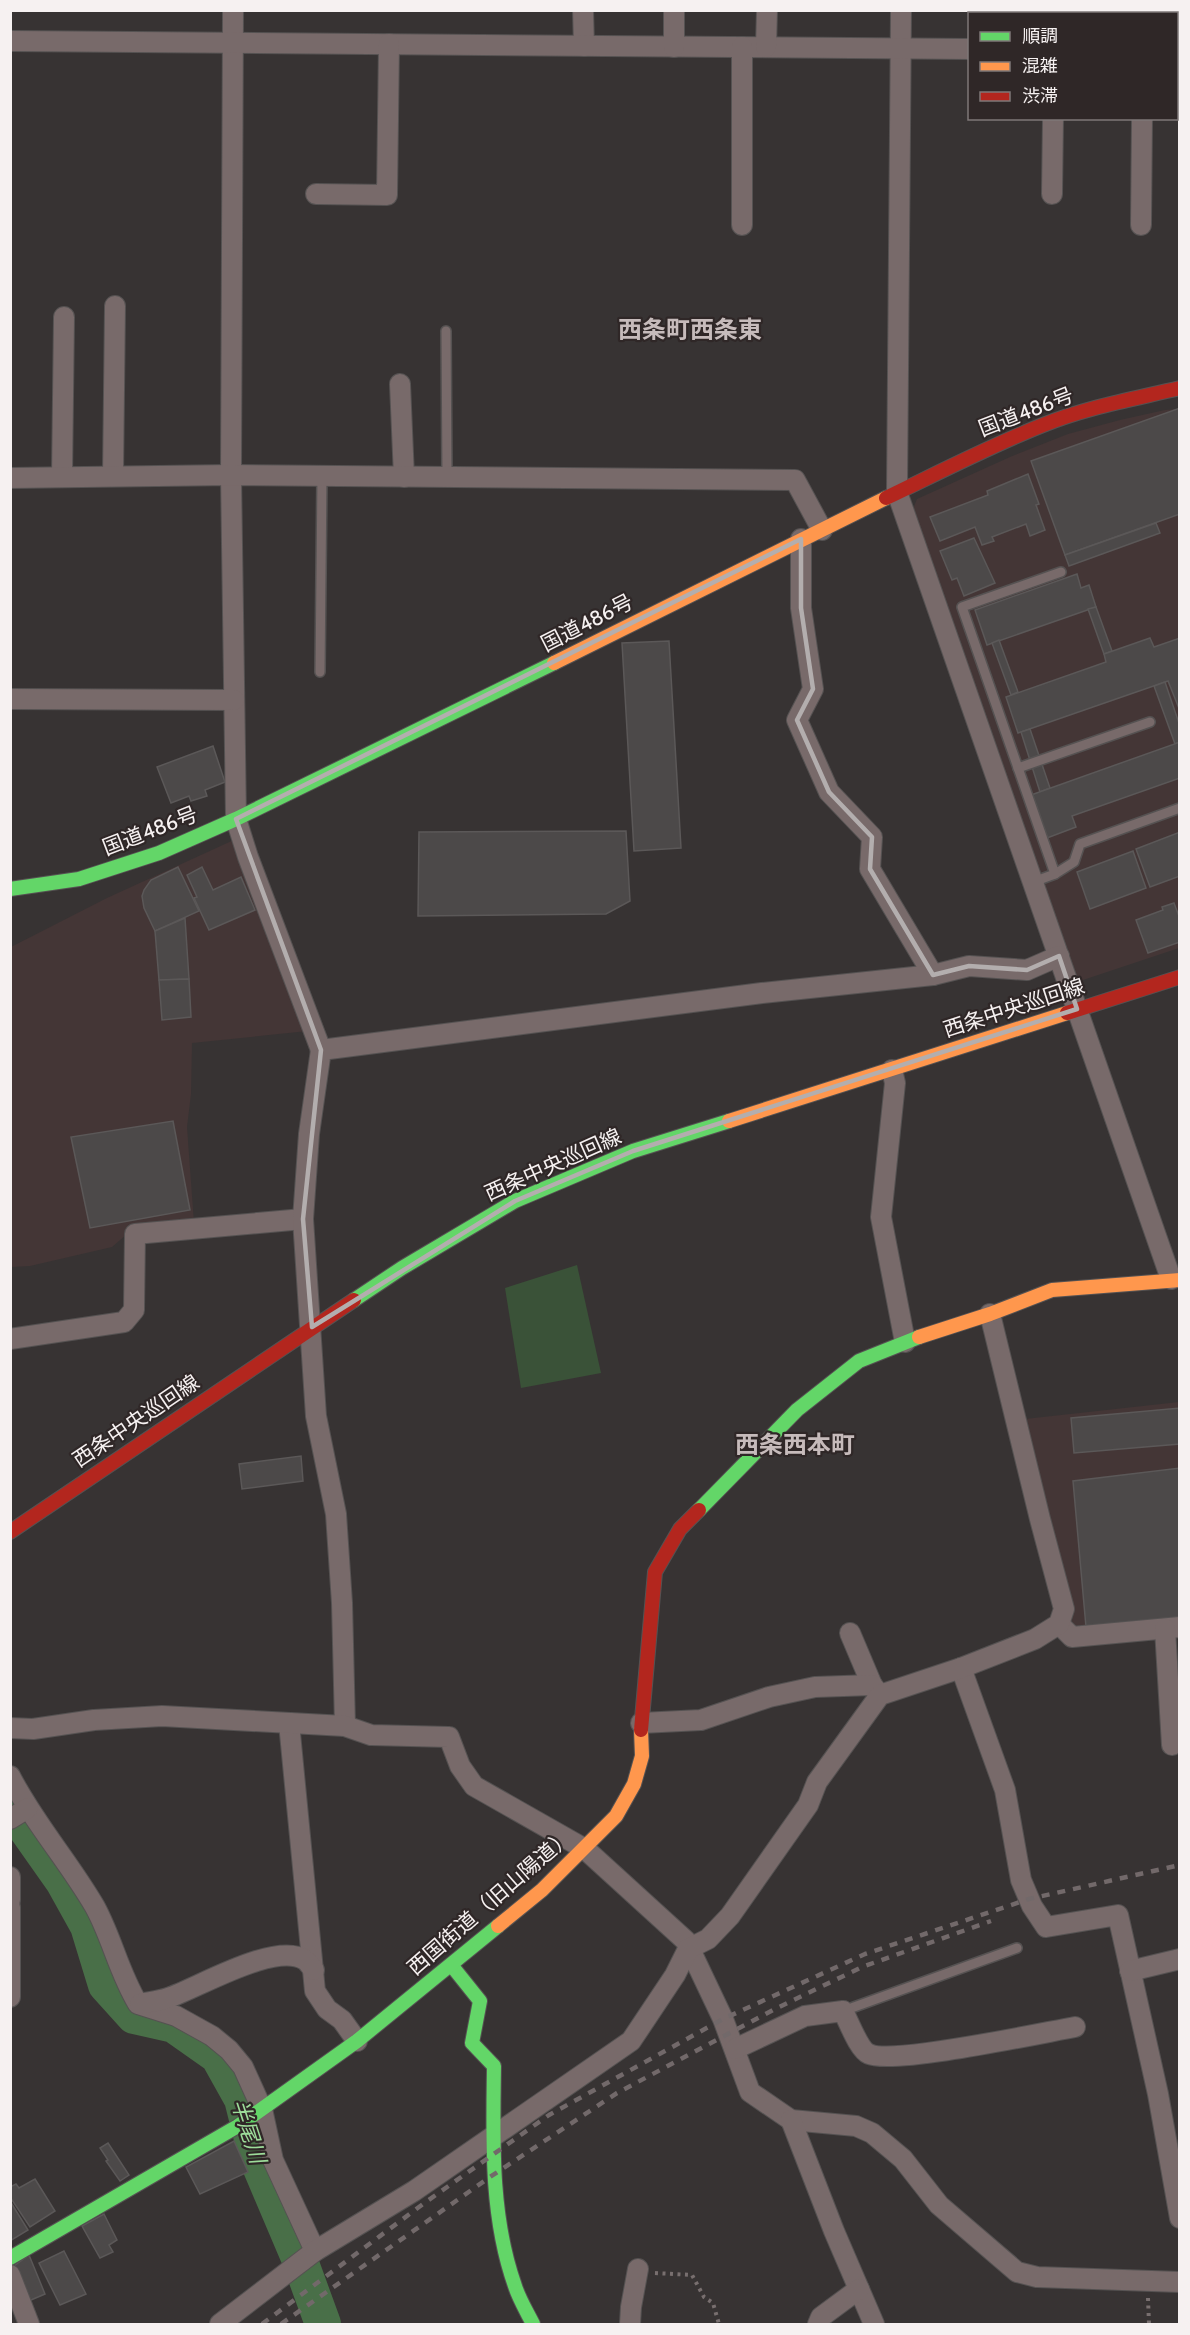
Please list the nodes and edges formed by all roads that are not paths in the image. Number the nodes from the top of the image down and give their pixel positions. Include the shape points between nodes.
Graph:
1 (233, 10) edge
2 (584, 10) edge
3 (674, 10) edge
4 (767, 10) edge
5 (901, 10) edge
6 (10, 41) edge
7 (232, 42) junction
8 (389, 44) junction
9 (584, 46) junction
10 (674, 47) junction
11 (742, 48) junction
12 (766, 48) junction
13 (900, 49) junction
14 (968, 50) edge
15 (1053, 120) edge
16 (1142, 120) edge
17 (316, 194) dead end
18 (1052, 194) dead end
19 (742, 225) dead end
20 (1141, 225) dead end
21 (115, 306) dead end
22 (64, 317) dead end
23 (446, 331) dead end
24 (400, 384) dead end
25 (1179, 388) edge
26 (231, 475) junction
27 (322, 476) junction
28 (10, 477) edge
29 (62, 477) junction
30 (113, 477) junction
31 (404, 477) junction
32 (447, 477) junction
33 (897, 492) junction
34 (822, 530) junction
35 (801, 539) junction
36 (1061, 572) dead end
37 (320, 672) dead end
38 (10, 699) edge
39 (234, 700) junction
40 (1150, 722) dead end
41 (1018, 768) junction
42 (1179, 808) edge
43 (236, 819) junction
44 (1055, 874) junction
45 (1033, 882) junction
46 (10, 889) edge
47 (1059, 956) junction
48 (933, 975) junction
49 (1179, 977) edge
50 (1077, 1010) junction
51 (321, 1050) junction
52 (892, 1071) junction
53 (303, 1219) junction
54 (1175, 1280) edge
55 (990, 1314) junction
56 (312, 1327) junction
57 (10, 1339) edge
58 (905, 1342) junction
59 (10, 1532) edge
60 (1059, 1624) junction
61 (1172, 1628) edge
62 (850, 1633) dead end
63 (960, 1668) junction
64 (876, 1690) junction
65 (289, 1723) junction
66 (641, 1723) junction
67 (345, 1726) junction
68 (10, 1728) edge
69 (1172, 1745) dead end
70 (10, 1776) edge
71 (22, 1812) edge
72 (585, 1849) junction
73 (10, 1877) edge
74 (10, 1900) edge
75 (10, 1907) edge
76 (1017, 1947) dead end
77 (688, 1949) junction
78 (1179, 1959) edge
79 (452, 1966) junction
80 (314, 1970) junction
81 (1130, 1971) junction
82 (10, 1997) edge
83 (138, 2004) junction
84 (843, 2011) junction
85 (1075, 2027) dead end
86 (357, 2041) junction
87 (735, 2049) junction
88 (262, 2109) junction
89 (791, 2120) junction
90 (493, 2135) junction
91 (1179, 2218) edge
92 (315, 2251) junction
93 (10, 2258) edge
94 (638, 2271) road end
95 (10, 2275) edge
96 (1179, 2282) edge
97 (858, 2289) junction
98 (29, 2325) edge
99 (220, 2325) edge
100 (533, 2325) edge
101 (630, 2325) edge
102 (818, 2325) edge
103 (874, 2325) edge

1 - 7 street
2 - 9 street
3 - 10 street
4 - 12 street
5 - 13 street
6 - 7 street
7 - 8 street
7 - 26 street
8 - 9 street
8 - 17 street via 387,195
9 - 10 street
10 - 11 street
11 - 12 street
11 - 19 street
12 - 13 street
13 - 14 street
13 - 33 street
15 - 18 street
16 - 20 street
21 - 30 street
22 - 29 street
23 - 32 lane
24 - 31 street
25 - 33 main road, 国道486号 via 1044,424
26 - 27 street
26 - 30 street
26 - 39 street
27 - 31 street
27 - 37 lane
28 - 29 street
29 - 30 street
31 - 32 street
32 - 34 street via 795,480
33 - 34 main road, 国道486号
33 - 45 street
34 - 35 main road, 国道486号
35 - 43 main road, 国道486号
35 - 48 street via 801,608 813,689 797,720 829,792 872,837 870,869
36 - 41 lane via 962,607
38 - 39 street
39 - 43 street
40 - 41 lane
41 - 44 lane
42 - 44 lane via 1080,844 1074,862
43 - 46 main road, 国道486号 via 159,853 79,879
43 - 51 street
44 - 45 lane
45 - 47 street
47 - 48 street via 1027,969 969,966
47 - 50 street
48 - 51 street
49 - 50 main road, 西条中央巡回線
50 - 52 main road, 西条中央巡回線
50 - 54 street
51 - 53 street via 309,1134
52 - 56 main road, 西条中央巡回線 via 633,1152 515,1201
52 - 58 street via 895,1083 881,1217
53 - 56 street
53 - 57 street via 135,1234 134,1310 124,1322
54 - 55 main road, 西国街道（旧山陽道） via 1052,1290
55 - 58 main road, 西国街道（旧山陽道）
55 - 60 street via 1064,1609
56 - 59 main road, 西条中央巡回線
56 - 67 street via 316,1416 336,1514
58 - 66 main road, 西国街道（旧山陽道） via 860,1361 796,1410 680,1529 655,1572
60 - 61 street via 1072,1637
60 - 63 street via 1035,1638
61 - 69 street
62 - 64 street
63 - 64 street
63 - 81 street via 1005,1790 1021,1880 1032,1906 1046,1928 1118,1915
64 - 66 street via 815,1687 769,1697 701,1720
64 - 77 street via 817,1782 808,1805 730,1916 708,1939
65 - 67 street
65 - 68 street via 162,1716
65 - 80 street
66 - 72 main road, 西国街道（旧山陽道） via 642,1756 634,1784 616,1816
67 - 72 street via 371,1735 448,1737 460,1766 474,1785
70 - 71 street
71 - 83 street via 96,1909
72 - 77 street via 686,1941
72 - 79 main road, 西国街道（旧山陽道） via 543,1890
73 - 74 street
75 - 82 street
76 - 84 lane
77 - 87 street
77 - 90 street via 675,1976 631,2041
78 - 81 street
79 - 86 main road, 西国街道（旧山陽道）
79 - 90 main road via 480,2001 472,2043 494,2066
80 - 83 street via 306,1960 284,1956 245,1964 166,1999
80 - 86 street via 315,1991
81 - 91 street via 1158,2094
83 - 88 street via 176,2016 229,2050 243,2067
84 - 85 street via 863,2050 870,2055 902,2057
84 - 87 street via 805,2016
86 - 88 main road, 西国街道（旧山陽道）
87 - 89 street via 750,2092
88 - 92 street via 273,2160
88 - 93 main road, 西国街道（旧山陽道）
89 - 96 street via 856,2126 872,2133 903,2159 939,2205 1017,2272 1037,2277
89 - 97 street
90 - 92 street via 414,2191
90 - 100 main road via 498,2221 515,2287
92 - 99 street
94 - 101 street
95 - 98 street
97 - 102 street via 821,2317
97 - 103 street

